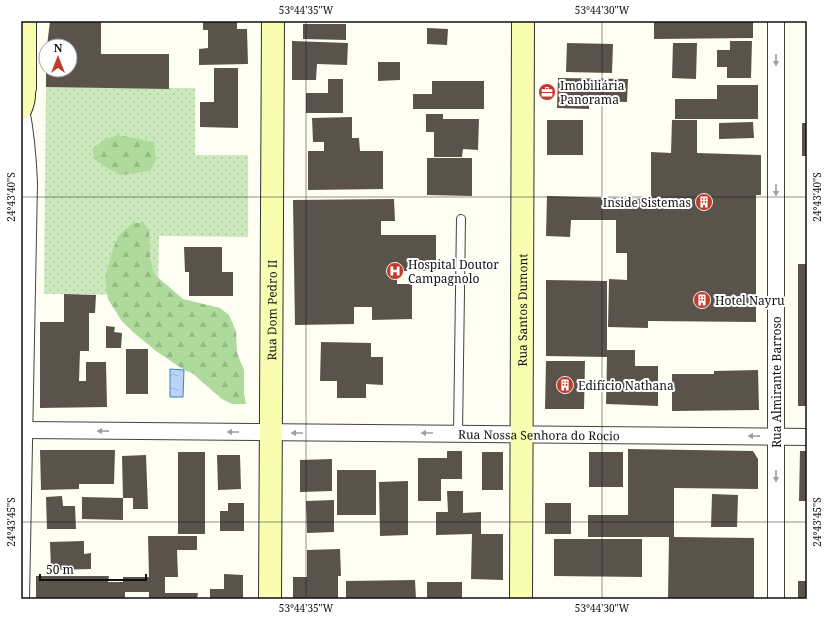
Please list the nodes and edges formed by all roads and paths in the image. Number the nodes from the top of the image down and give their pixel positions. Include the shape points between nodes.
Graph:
1 (25, 21) edge
2 (273, 21) edge
3 (523, 21) edge
4 (776, 21) edge
5 (22, 95) edge
6 (25, 177) edge
7 (461, 219) dead end
8 (25, 430) junction
9 (272, 432) junction
10 (458, 434) junction
11 (522, 434) junction
12 (776, 436) junction
13 (807, 437) edge
14 (21, 599) edge
15 (270, 599) edge
16 (521, 599) edge
17 (776, 599) edge

1 - 5 street
2 - 9 street, Rua Dom Pedro II
3 - 11 street, Rua Santos Dumont
4 -> 12 street, Rua Almirante Barroso
5 - 6 street via 28,154
6 - 8 street
7 - 10 lane
9 -> 8 street, Rua Nossa Senhora do Rocio
8 - 14 street
10 -> 9 street, Rua Nossa Senhora do Rocio
9 - 15 street, Rua Dom Pedro II
10 - 11 street, Rua Nossa Senhora do Rocio
12 -> 11 street, Rua Nossa Senhora do Rocio
11 - 16 street, Rua Santos Dumont
12 - 13 street, Rua Nossa Senhora do Rocio
12 -> 17 street, Rua Almirante Barroso

